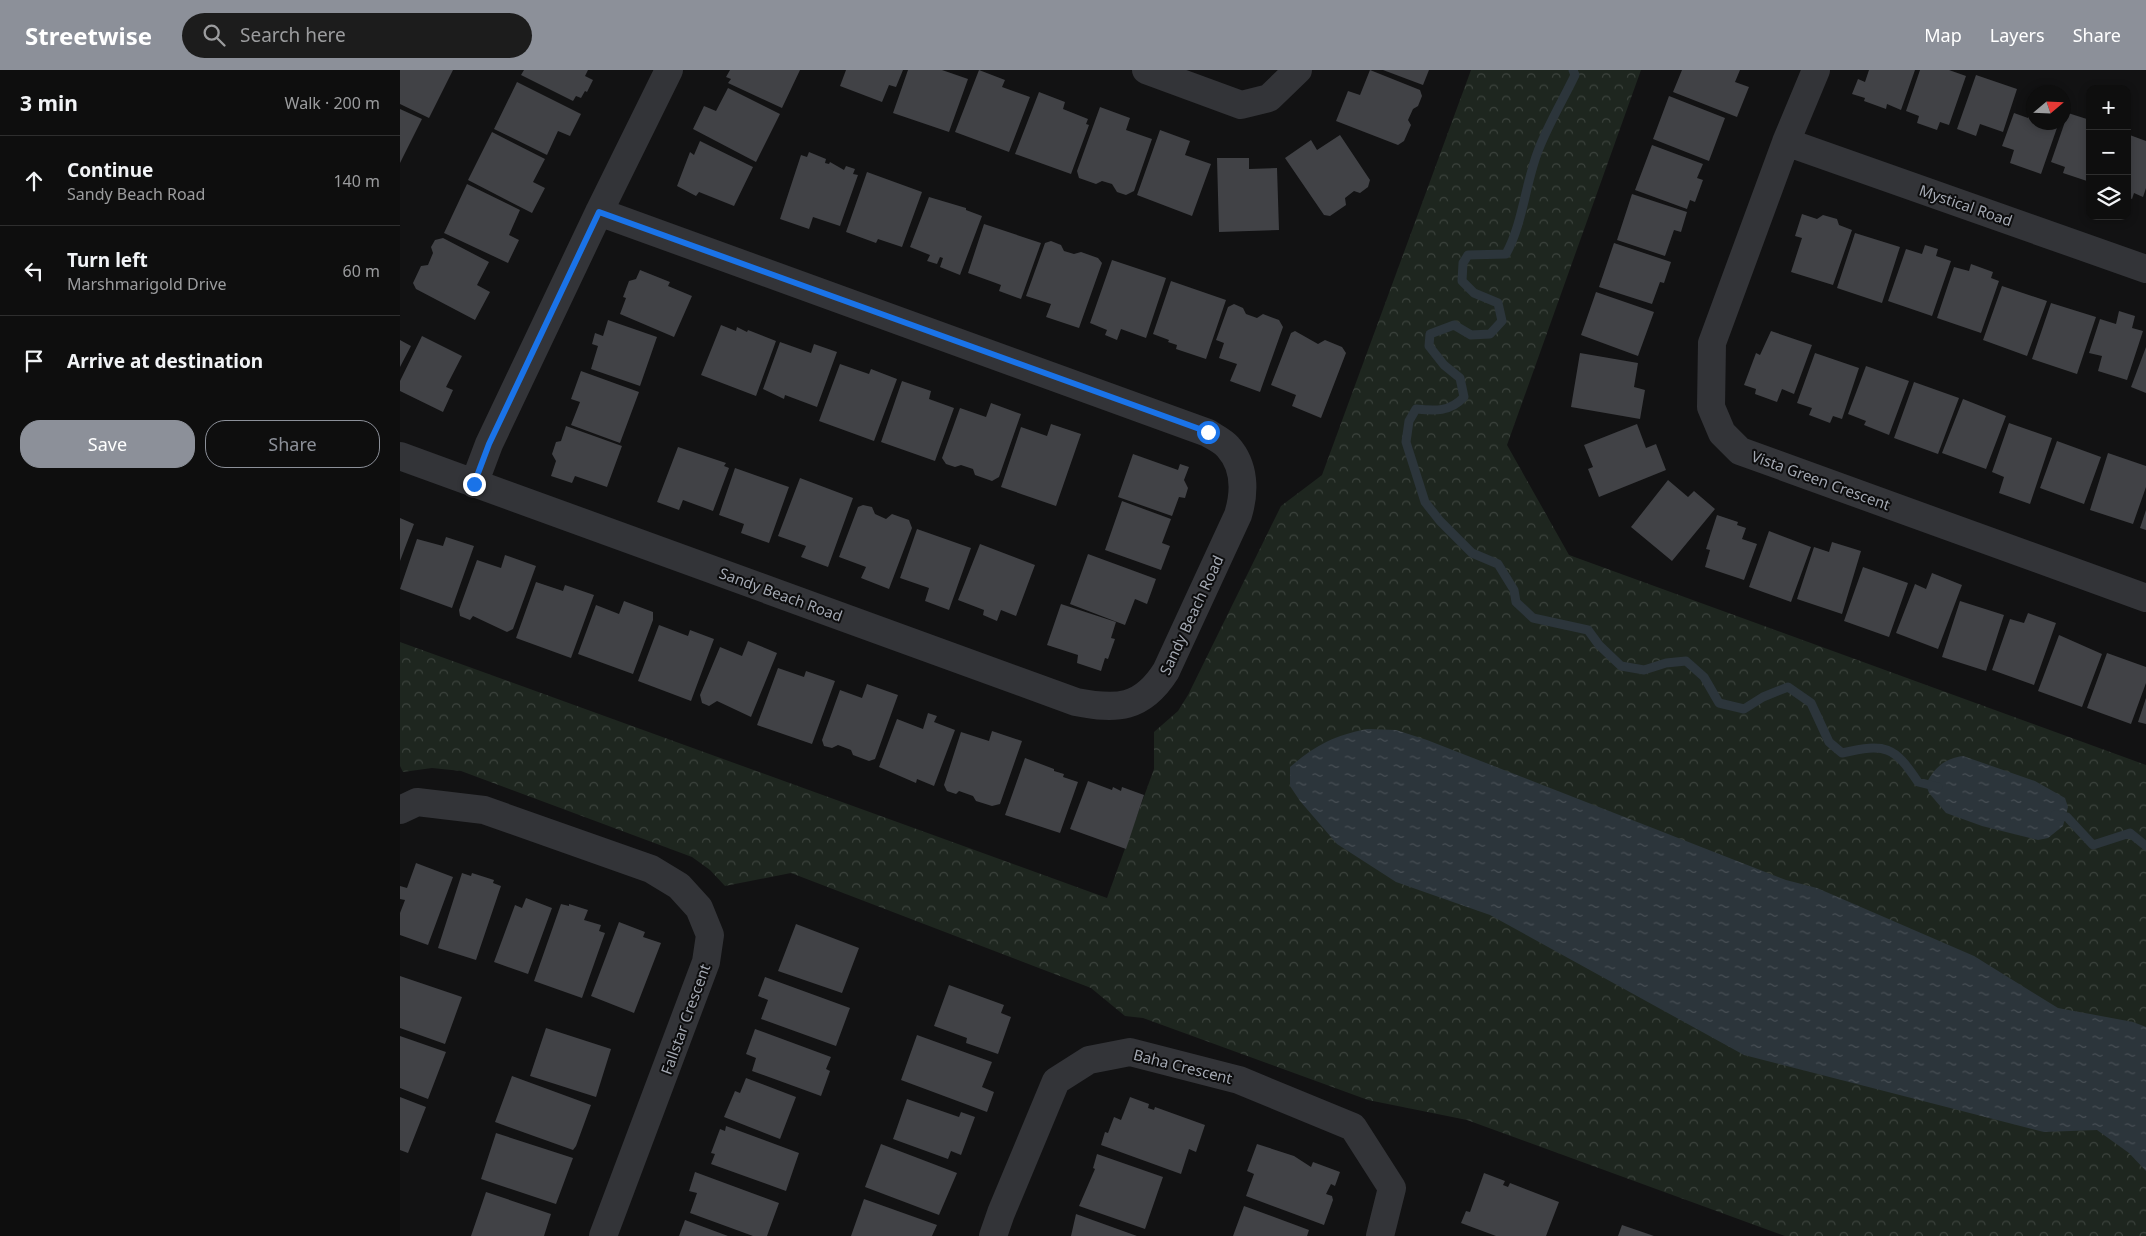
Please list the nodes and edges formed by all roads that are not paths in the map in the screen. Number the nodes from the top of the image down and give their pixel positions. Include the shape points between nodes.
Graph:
1 (669, 70) edge
2 (1146, 70) edge
3 (1298, 70) edge
4 (1816, 70) edge
5 (1786, 142) junction
6 (599, 212) junction
7 (2146, 269) edge
8 (400, 456) edge
9 (474, 484) junction
10 (2146, 598) edge
11 (400, 810) edge
12 (603, 1236) edge
13 (993, 1236) edge
14 (1380, 1236) edge

1 - 6 street
2 - 3 street via 1242,105 1269,98
4 - 5 street, Vista Green Crescent
5 - 7 street, Mystical Road
5 - 10 street, Vista Green Crescent via 1712,343 1711,407 1722,433 1740,451
6 - 9 street via 489,444
6 - 9 street, Sandy Beach Road via 1208,432 1228,446 1240,468 1244,494 1238,515 1166,671 1154,689 1137,700 1098,707 1076,702
8 - 9 street, Sandy Beach Road
11 - 12 street, Fallstar Crescent via 417,802 484,810 651,869 679,886 698,908 710,935 706,962
13 - 14 street, Baha Crescent via 1056,1081 1089,1060 1130,1052 1239,1080 1353,1126 1392,1188

